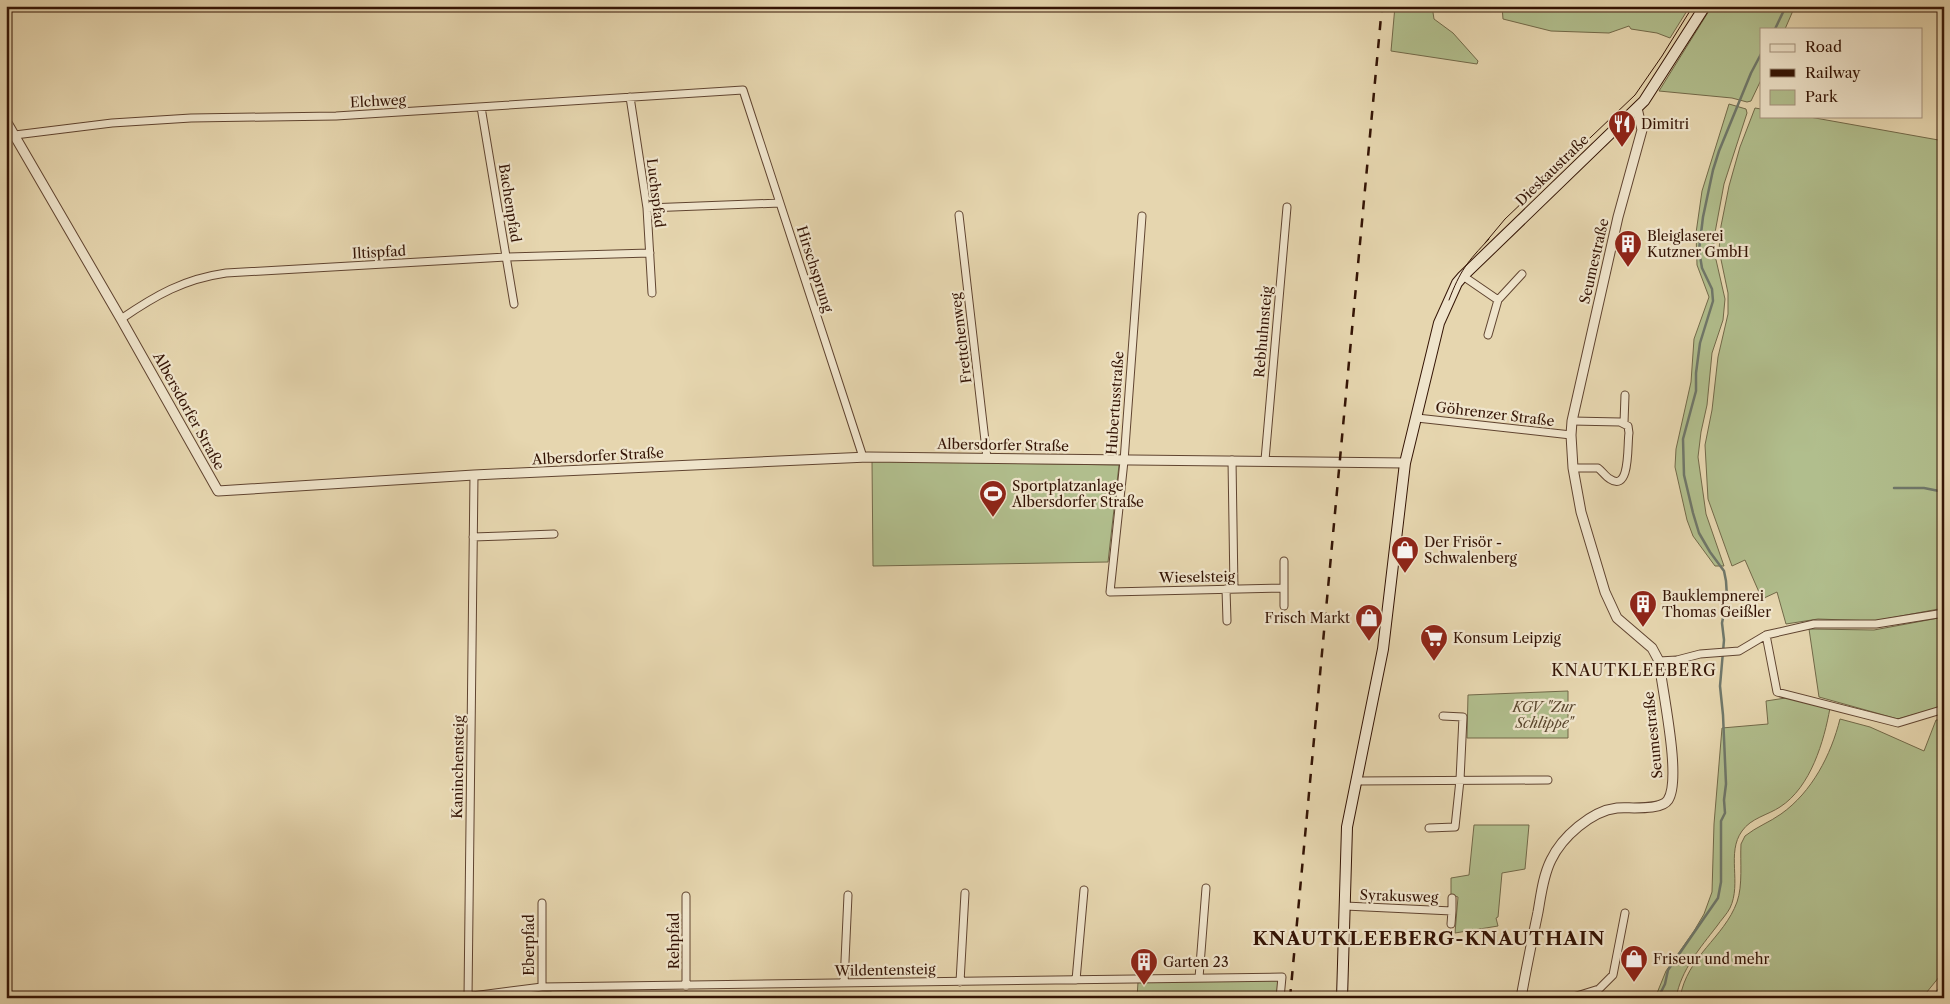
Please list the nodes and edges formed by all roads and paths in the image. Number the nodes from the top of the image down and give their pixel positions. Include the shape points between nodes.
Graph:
1 (1704, 6) edge
2 (743, 90) joint
3 (630, 97) junction
4 (481, 107) junction
5 (1637, 108) junction
6 (6, 121) edge
7 (15, 135) junction
8 (780, 204) junction
9 (1287, 207) dead end
10 (647, 208) junction
11 (959, 215) dead end
12 (1142, 216) dead end
13 (650, 253) junction
14 (506, 257) junction
15 (1522, 274) dead end
16 (1463, 276) junction
17 (652, 293) dead end
18 (1498, 300) junction
19 (514, 304) dead end
20 (121, 319) junction
21 (1488, 335) dead end
22 (1625, 395) dead end
23 (1417, 418) junction
24 (1572, 421) junction
25 (1624, 423) junction
26 (1571, 435) junction
27 (863, 457) junction
28 (987, 458) junction
29 (1232, 460) junction
30 (1264, 460) junction
31 (1124, 461) junction
32 (1405, 463) junction
33 (1573, 468) junction
34 (474, 475) junction
35 (554, 534) dead end
36 (473, 537) junction
37 (1284, 561) dead end
38 (1284, 588) junction
39 (1230, 589) junction
40 (1110, 592) joint
41 (1284, 606) dead end
42 (1944, 612) edge
43 (1227, 621) dead end
44 (1766, 635) junction
45 (1659, 661) junction
46 (1941, 710) dead end
47 (1443, 716) dead end
48 (1460, 780) junction
49 (1548, 780) dead end
50 (1356, 782) junction
51 (1429, 828) dead end
52 (1206, 888) dead end
53 (1084, 890) dead end
54 (965, 893) dead end
55 (848, 895) dead end
56 (686, 896) dead end
57 (1452, 898) dead end
58 (542, 903) dead end
59 (1345, 906) junction
60 (1452, 911) junction
61 (1625, 913) dead end
62 (1451, 924) dead end
63 (1199, 978) junction
64 (1076, 980) junction
65 (960, 982) junction
66 (844, 983) junction
67 (686, 986) junction
68 (542, 987) junction
69 (468, 997) edge
70 (457, 998) edge
71 (1280, 998) edge
72 (1342, 998) edge
73 (1521, 998) edge
74 (1570, 998) edge

1 - 5 main road, Dieskaustraße
2 - 3 street, Elchweg
2 - 8 street, Hirschsprung
3 - 4 street, Elchweg
3 - 10 street, Luchspfad
4 - 7 street, Elchweg via 336,116 191,118 112,123
4 - 14 street, Bachenpfad
5 - 16 main road, Dieskaustraße
5 - 24 street, Seumestraße via 1642,130 1618,217
6 - 7 street, Albersdorfer Straße
7 - 20 street, Albersdorfer Straße
8 - 10 street
8 - 27 street, Hirschsprung
9 - 30 street, Rebhuhnsteig
10 - 13 street, Luchspfad
11 - 28 street, Frettchenweg
12 - 31 street, Hubertusstraße
13 - 14 street, Iltispfad
13 - 17 street, Luchspfad
14 - 19 street, Bachenpfad
14 - 20 street, Iltispfad via 209,276 170,289
15 - 18 street
16 - 18 street
16 - 23 main road, Dieskaustraße via 1439,323
18 - 21 street
20 - 34 street, Albersdorfer Straße via 218,491
22 - 25 street
23 - 26 street, Göhrenzer Straße
23 - 32 main road, Dieskaustraße
24 - 25 street
24 - 26 street, Seumestraße
25 - 33 street via 1629,433 1623,479 1618,482 1611,480 1598,468
26 - 33 street, Seumestraße
27 - 28 street, Albersdorfer Straße
27 - 34 street, Albersdorfer Straße
28 - 31 street, Albersdorfer Straße
29 - 30 street, Albersdorfer Straße
29 - 31 street, Albersdorfer Straße
29 - 39 street
30 - 32 street, Albersdorfer Straße
31 - 40 street, Hubertusstraße
32 - 50 main road, Dieskaustraße via 1384,649
33 - 45 street, Seumestraße via 1581,512 1605,592 1617,618 1652,648
34 - 36 street, Kaninchensteig
35 - 36 street
36 - 69 street, Kaninchensteig
37 - 38 street
38 - 39 street, Wieselsteig
38 - 41 street
39 - 40 street, Wieselsteig
39 - 43 street
42 - 44 street via 1876,624 1814,624
44 - 45 street via 1739,650
44 - 46 street via 1777,692 1898,722
45 - 73 street, Seumestraße via 1673,771 1672,793 1660,807 1615,809 1590,818 1574,830 1556,851 1546,872
47 - 48 street via 1463,717
48 - 49 street
48 - 50 street
48 - 51 street via 1455,827
50 - 59 main road, Dieskaustraße via 1347,827
52 - 63 street
53 - 64 street
54 - 65 street
55 - 66 street
56 - 67 street, Rehpfad
57 - 60 street, Syrakusweg
58 - 68 street, Eberpfad
59 - 60 street, Syrakusweg
59 - 72 main road, Dieskaustraße
60 - 62 street, Syrakusweg
61 - 74 street via 1613,975 1599,989
63 - 64 street, Wildentensteig
63 - 71 street, Wildentensteig via 1282,977
64 - 65 street, Wildentensteig
65 - 66 street, Wildentensteig
66 - 67 street, Wildentensteig
67 - 68 street, Wildentensteig
68 - 69 street, Wildentensteig
69 - 70 street, Wildentensteig

